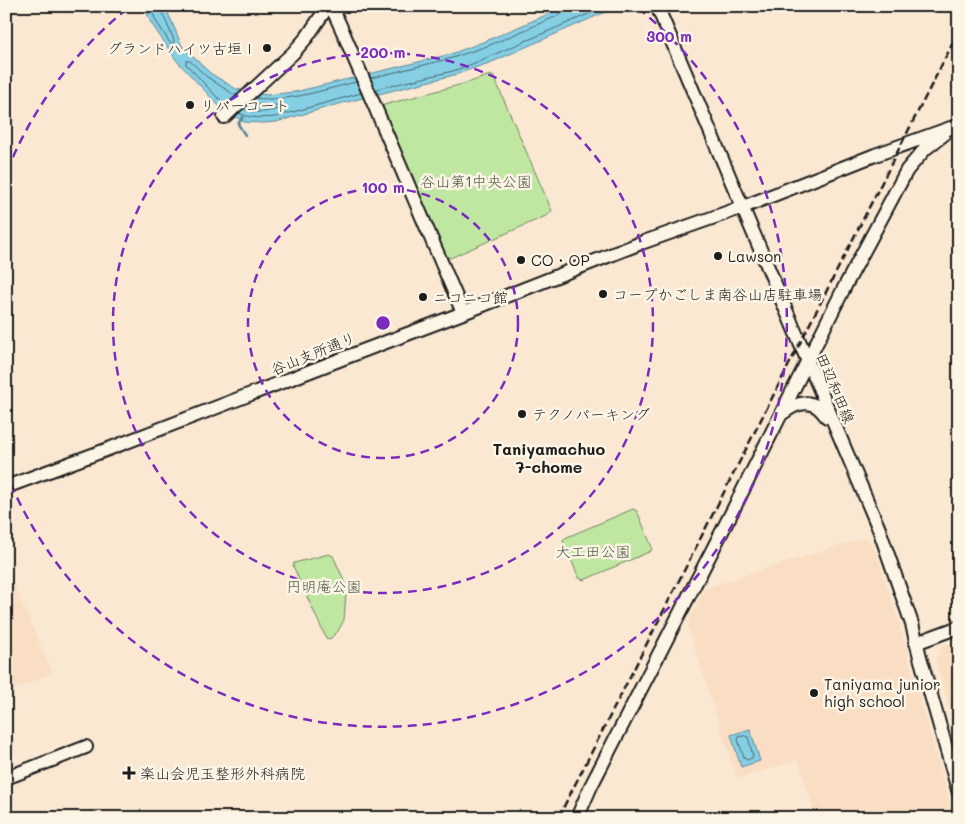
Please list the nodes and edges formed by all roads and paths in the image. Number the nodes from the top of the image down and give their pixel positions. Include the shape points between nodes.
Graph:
1 (329, 6) edge
2 (656, 6) edge
3 (224, 116) dead end
4 (958, 125) edge
5 (905, 145) junction
6 (907, 170) junction
7 (743, 207) junction
8 (463, 313) junction
9 (808, 362) junction
10 (781, 414) junction
11 (835, 427) junction
12 (6, 487) edge
13 (959, 627) edge
14 (916, 643) junction
15 (86, 747) dead end
16 (6, 778) edge
17 (959, 792) edge
18 (577, 818) edge

1 - 3 street via 292,53
1 - 8 street
2 - 7 street, 田辺和田線
4 - 5 street, 谷山支所通り
4 - 6 street via 925,149
5 - 6 street via 909,162
5 - 7 street, 谷山支所通り
6 - 9 street
7 - 8 street, 谷山支所通り
7 - 9 street, 田辺和田線
8 - 12 street, 谷山支所通り
9 - 10 street
9 - 11 street, 田辺和田線
10 - 11 street via 798,404 810,404 817,406
10 - 18 street
11 - 14 street, 田辺和田線 via 879,529
13 - 14 street
14 - 17 street, 田辺和田線
15 - 16 street

